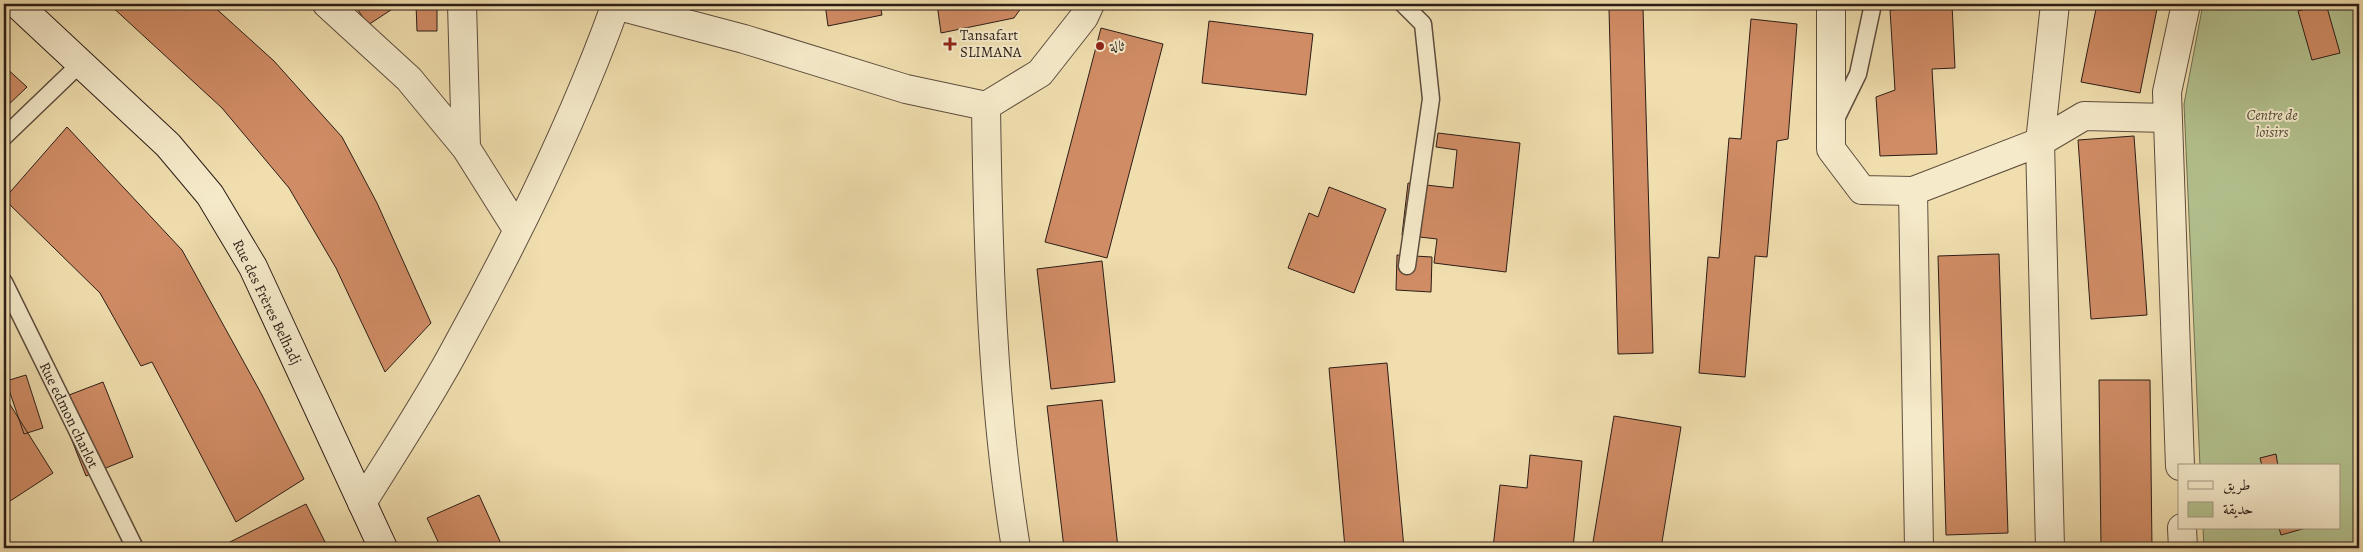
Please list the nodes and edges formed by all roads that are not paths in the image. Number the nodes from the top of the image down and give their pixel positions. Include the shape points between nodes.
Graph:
1 (17, 4) edge
2 (327, 4) edge
3 (462, 4) edge
4 (616, 4) edge
5 (1090, 4) edge
6 (1403, 4) edge
7 (1831, 4) edge
8 (1873, 4) edge
9 (2055, 4) edge
10 (2186, 4) edge
11 (81, 63) junction
12 (986, 106) junction
13 (2168, 118) junction
14 (1831, 130) junction
15 (4, 137) edge
16 (2040, 142) junction
17 (466, 148) junction
18 (1913, 191) junction
19 (518, 230) junction
20 (1407, 266) dead end
21 (4, 282) edge
22 (2180, 464) edge
23 (362, 504) junction
24 (2182, 530) edge
25 (135, 548) edge
26 (383, 548) edge
27 (1016, 548) edge
28 (1919, 548) edge
29 (2050, 548) edge
30 (2183, 548) edge

1 - 11 street, Rue des Frères Belhadj
2 - 17 street via 409,79
3 - 17 street
4 - 12 street via 906,89
4 - 19 street via 560,142
5 - 12 street via 1084,17 1040,73
6 - 20 lane via 1422,24 1431,99
7 - 14 street
8 - 14 lane via 1858,74
9 - 16 street
10 - 13 street via 2167,92
11 - 15 lane
11 - 23 street, Rue des Frères Belhadj via 168,145 210,195 252,267
12 - 27 street via 988,235 998,383
13 - 16 street via 2084,116
13 - 22 street
14 - 18 street via 1831,149 1862,190
16 - 18 street
16 - 29 street
17 - 19 street
18 - 28 street
19 - 23 street via 458,346
21 - 25 lane, Rue edmon charlot
23 - 26 street, Rue des Frères Belhadj
24 - 30 street

